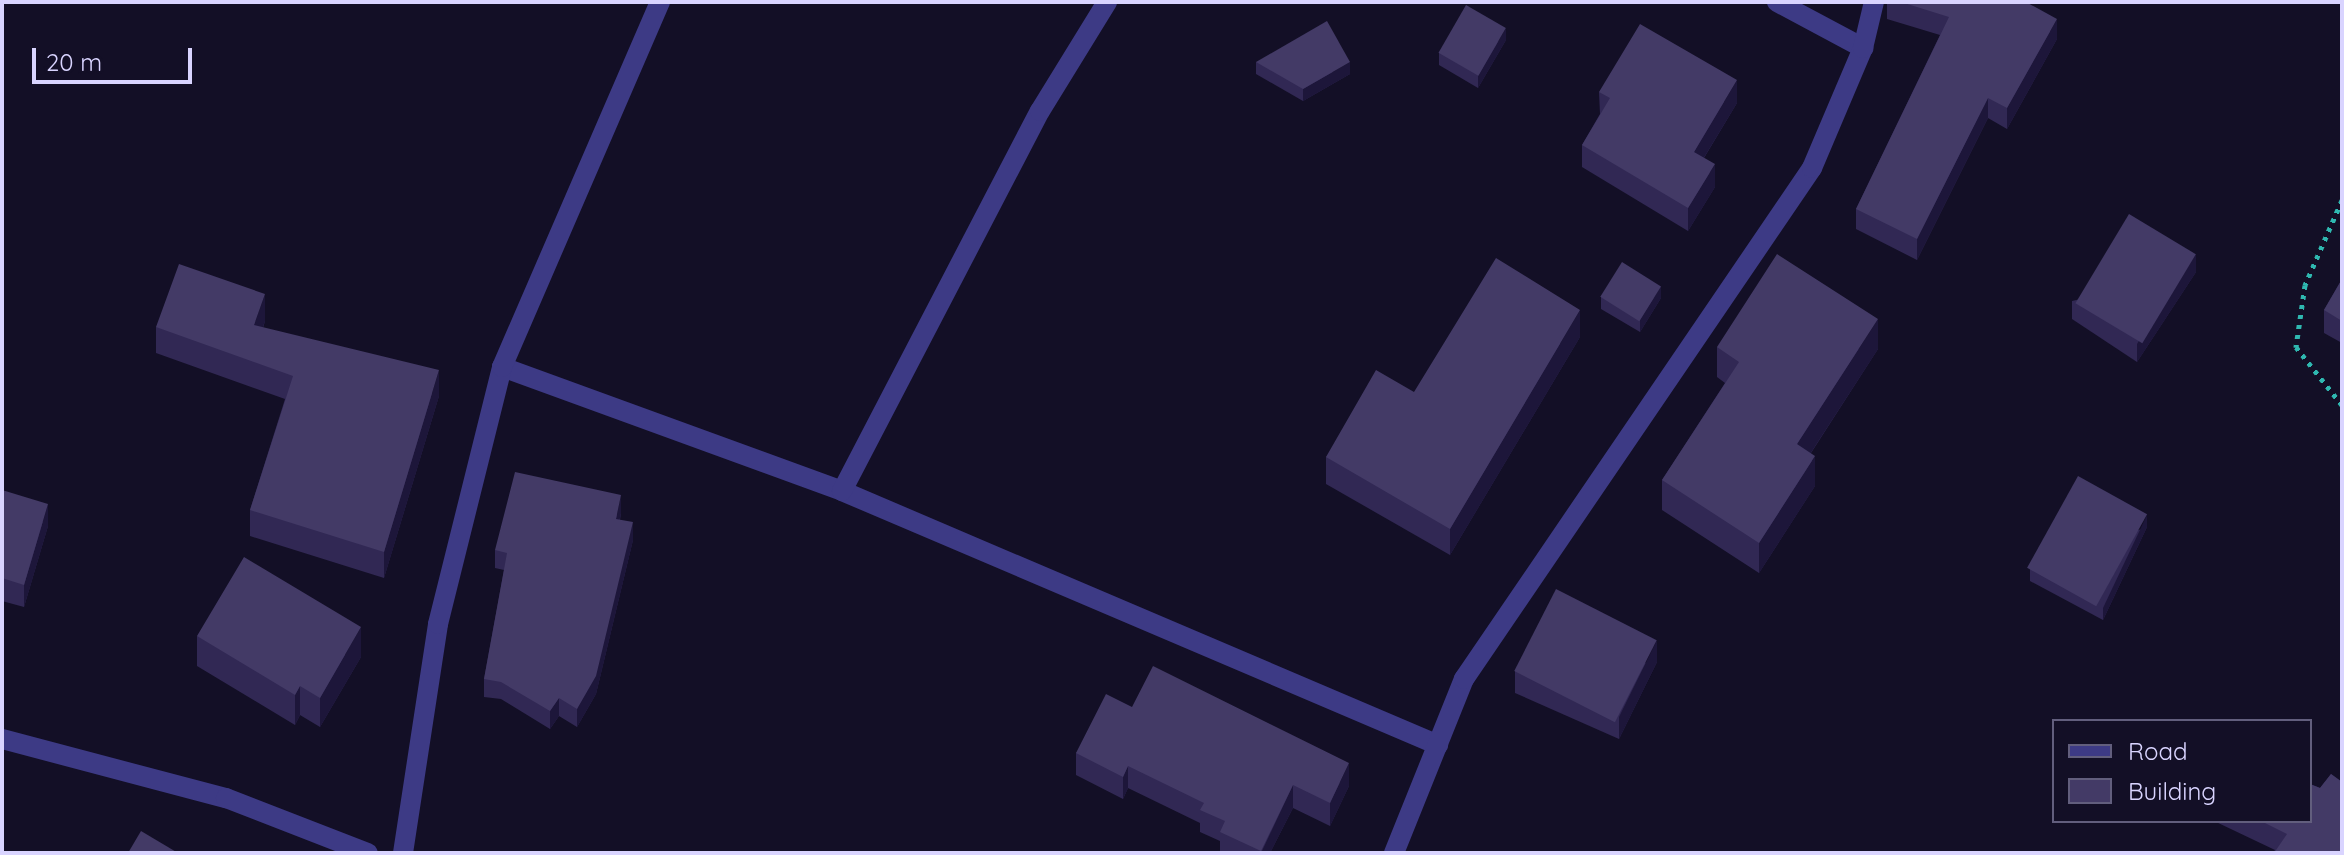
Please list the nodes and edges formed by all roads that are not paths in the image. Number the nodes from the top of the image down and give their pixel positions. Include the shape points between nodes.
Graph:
1 (660, 2) edge
2 (1107, 2) edge
3 (1777, 2) edge
4 (1874, 2) edge
5 (1863, 48) junction
6 (502, 367) junction
7 (842, 491) junction
8 (2, 739) edge
9 (1438, 745) junction
10 (368, 853) edge
11 (403, 853) edge
12 (1394, 853) edge

1 - 6 street
2 - 7 street via 1040,111
3 - 5 street
4 - 5 street
5 - 9 street via 1812,168 1464,679
6 - 7 street
6 - 11 street via 438,624
7 - 9 street
8 - 10 street via 226,798
9 - 12 street

